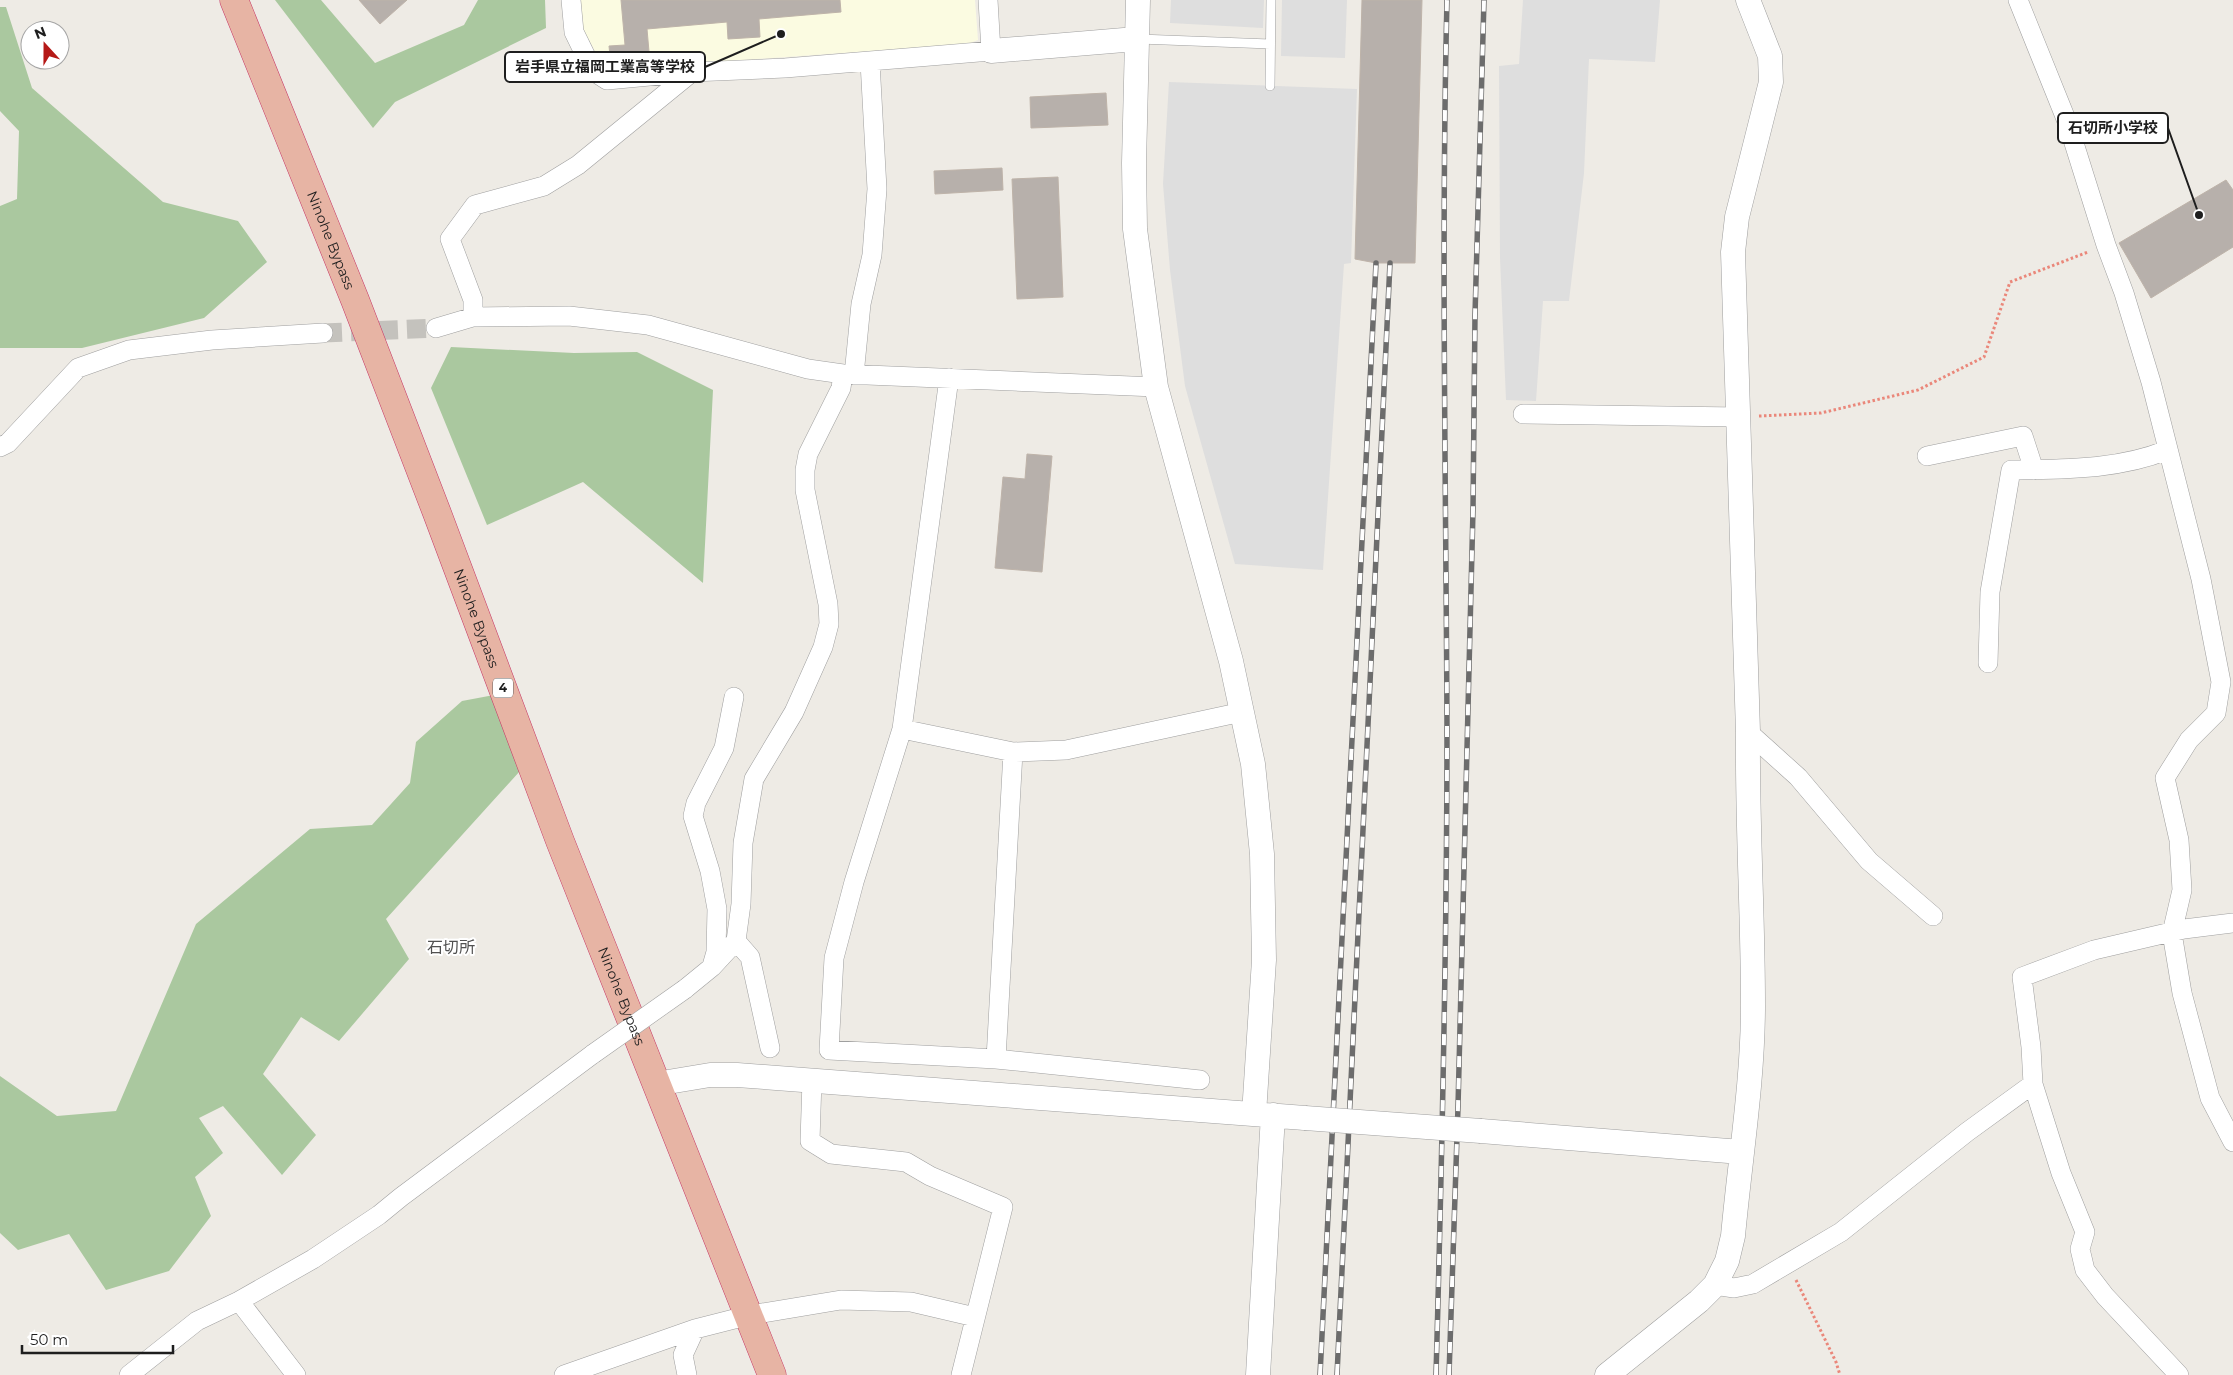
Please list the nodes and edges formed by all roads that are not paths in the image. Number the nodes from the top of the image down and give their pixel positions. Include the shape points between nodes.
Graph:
1 (234, 0) edge
2 (571, 0) edge
3 (988, 0) edge
4 (1138, 0) edge
5 (1271, 0) edge
6 (1748, 0) edge
7 (2018, 0) edge
8 (1136, 39) junction
9 (1270, 44) junction
10 (991, 51) junction
11 (870, 62) junction
12 (692, 72) junction
13 (1270, 86) dead end
14 (472, 317) junction
15 (436, 328) tunnel mouth
16 (323, 333) tunnel mouth
17 (849, 374) junction
18 (949, 378) junction
19 (1156, 387) junction
20 (1523, 414) dead end
21 (1739, 417) junction
22 (0, 447) edge
23 (2167, 450) junction
24 (1927, 456) dead end
25 (2034, 470) junction
26 (1988, 663) dead end
27 (734, 697) dead end
28 (1242, 712) junction
29 (902, 729) junction
30 (1748, 732) junction
31 (1013, 752) junction
32 (1933, 916) dead end
33 (2233, 923) edge
34 (2172, 933) junction
35 (736, 941) junction
36 (712, 967) junction
37 (770, 1048) dead end
38 (996, 1059) junction
39 (812, 1080) junction
40 (1200, 1080) dead end
41 (656, 1084) junction
42 (2034, 1084) junction
43 (1264, 1114) junction
44 (2233, 1142) edge
45 (1740, 1152) junction
46 (1715, 1285) junction
47 (239, 1301) junction
48 (750, 1315) junction
49 (975, 1317) junction
50 (696, 1329) junction
51 (129, 1375) edge
52 (296, 1375) edge
53 (564, 1375) edge
54 (688, 1375) edge
55 (772, 1375) edge
56 (961, 1375) edge
57 (1258, 1375) edge
58 (1607, 1375) edge
59 (2179, 1375) edge

1 - 41 highway, Ninohe Bypass / 4 via 362,319
2 - 12 street via 574,32 593,71 607,80
3 - 10 street
4 - 8 street
5 - 9 lane
6 - 21 street via 1770,56 1771,82 1738,217 1733,252
7 - 23 street via 2068,124 2124,293 2151,382
8 - 9 lane
8 - 10 street
8 - 19 street via 1135,229
9 - 13 lane
10 - 11 street
11 - 12 street
11 - 17 street via 877,189 872,255
12 - 14 street via 578,165 544,186 474,205 450,239 474,300
14 - 15 street
14 - 17 street via 569,316 648,325 808,368
16 - 22 street via 212,340 129,350 78,368 8,443
17 - 18 street
17 - 35 street via 808,454 804,470 805,490 825,585 828,624 823,646 794,712 754,779 742,843 741,904
18 - 19 street
18 - 29 street
19 - 28 street
20 - 21 street
21 - 30 street
23 - 25 street via 2152,456 2079,469
23 - 34 street via 2201,579 2220,682 2216,713 2189,740 2164,778 2179,840 2182,890
24 - 25 street via 2023,436
25 - 26 street via 2011,470 1990,592
27 - 36 street via 724,748 696,803 693,816 710,871 716,908 716,952
28 - 31 street via 1066,750
28 - 43 street via 1254,764 1262,854
29 - 31 street
29 - 38 street via 834,958 829,1050
30 - 32 street via 1798,777 1869,861
30 - 45 street via 1753,1006 1752,1057
31 - 38 street
33 - 34 street
34 - 42 street via 2094,950 2022,977
34 - 44 street via 2182,993 2210,1098
35 - 36 street
35 - 37 street via 750,957
36 - 47 street, bridge via 379,1215 313,1259
38 - 40 street
39 - 41 street via 710,1075
39 - 43 street
39 - 49 street via 810,1141 831,1154 906,1162 930,1176 1003,1207
41 - 48 highway, Ninohe Bypass / 4
42 - 46 street via 1967,1132 1841,1232 1753,1284 1734,1288
42 - 59 street via 2061,1173 2085,1232 2080,1249 2085,1270 2104,1296
43 - 45 street, bridge
43 - 57 street
45 - 46 street via 1732,1236 1727,1261
46 - 58 street
47 - 51 street via 197,1321
47 - 52 street
48 - 49 street via 841,1300 911,1302
48 - 50 street
48 - 55 highway, Ninohe Bypass / 4
49 - 56 street
50 - 53 street
50 - 54 street via 683,1355

